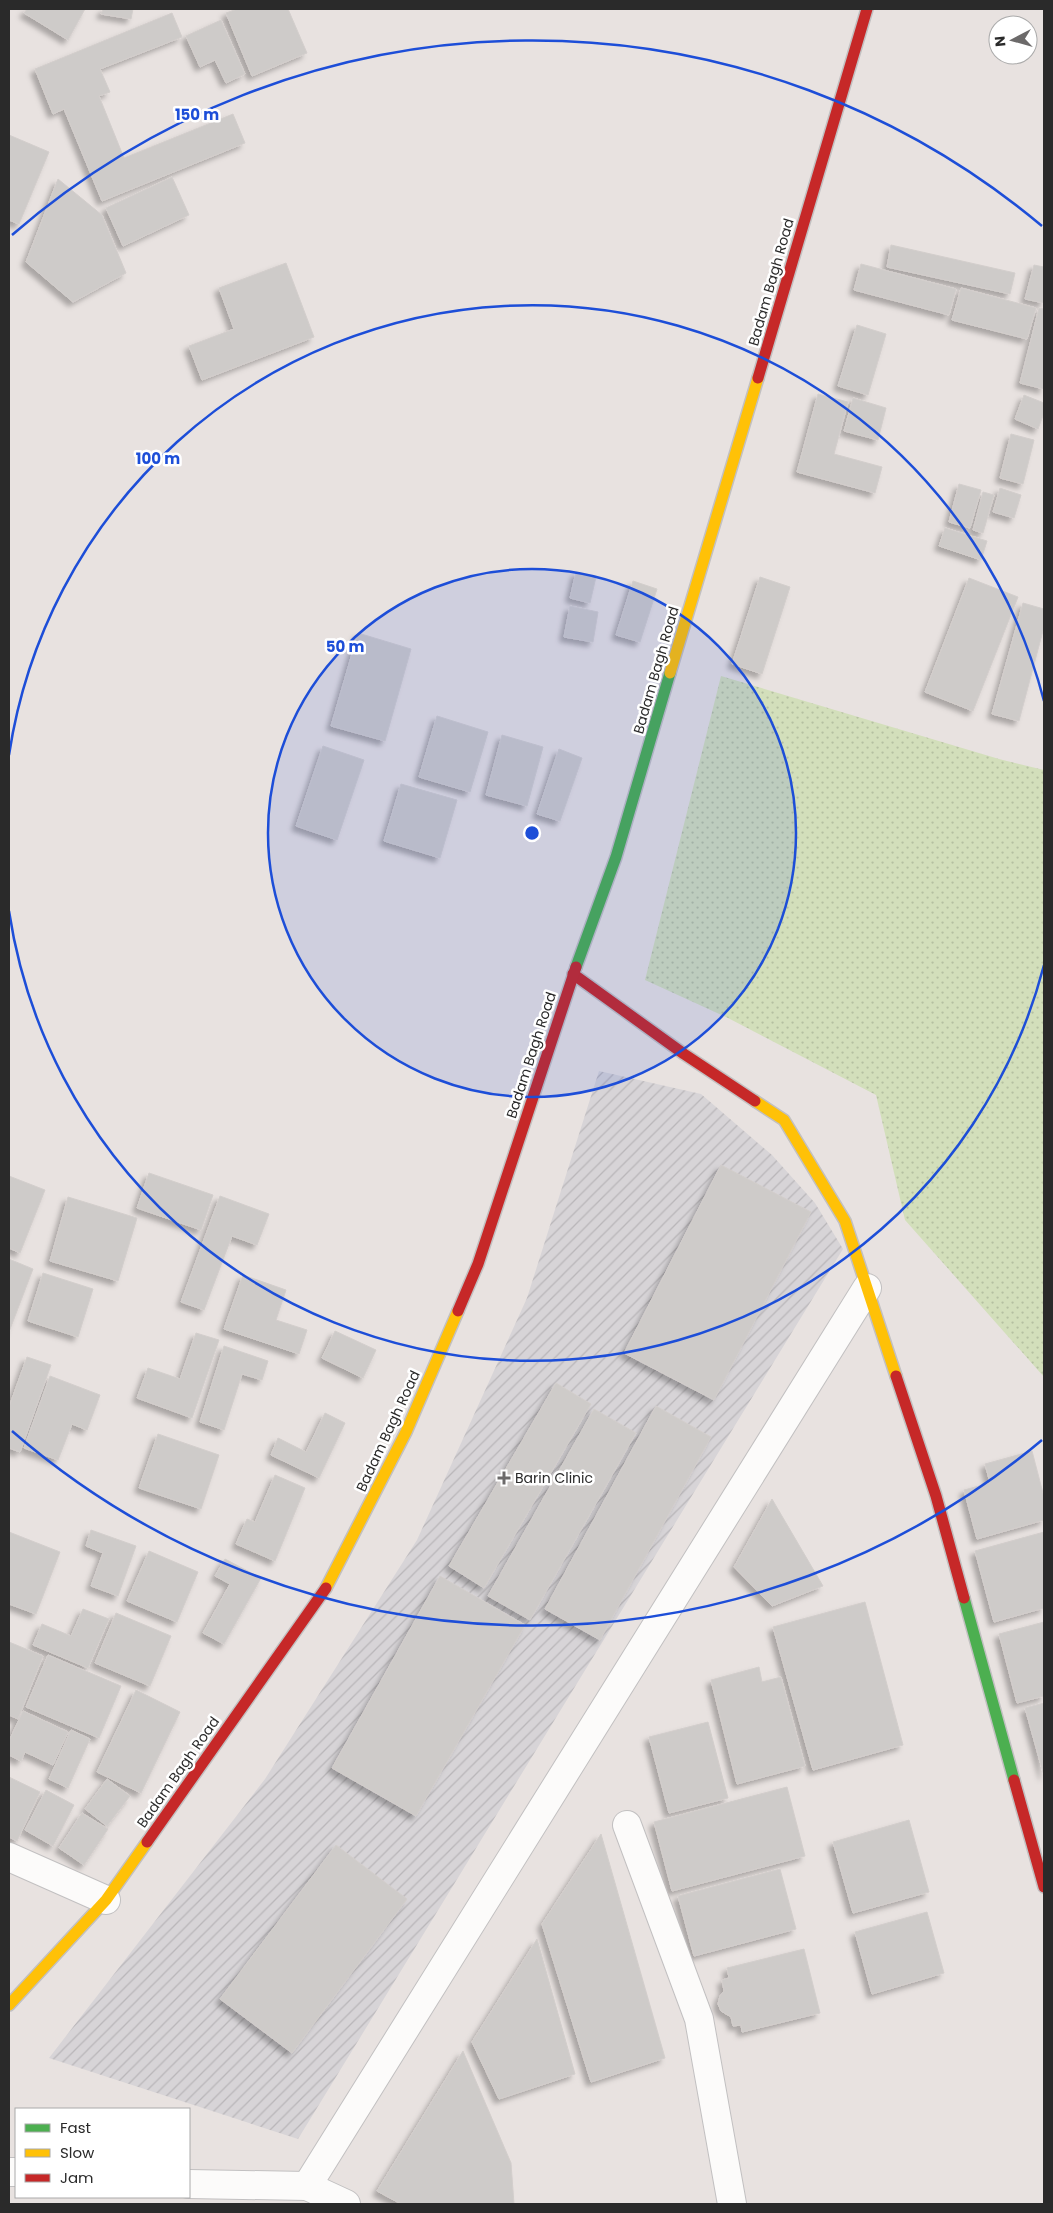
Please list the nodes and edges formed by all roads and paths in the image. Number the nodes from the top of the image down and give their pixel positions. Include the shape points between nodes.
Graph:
1 (867, 9) edge
2 (573, 974) junction
3 (867, 1288) junction
4 (627, 1825) dead end
5 (9, 1856) edge
6 (1044, 1887) edge
7 (106, 1900) junction
8 (9, 2005) edge
9 (190, 2184) edge
10 (307, 2186) junction
11 (346, 2204) edge
12 (732, 2204) edge

1 - 2 main road, Badam Bagh Road via 616,857
2 - 3 main road via 684,1054 784,1120 845,1221
2 - 7 main road, Badam Bagh Road via 478,1264 402,1440 326,1589
3 - 6 main road via 936,1496
3 - 10 street
4 - 12 street via 699,2019
5 - 7 street
7 - 8 main road, Badam Bagh Road
9 - 10 street
10 - 11 street

